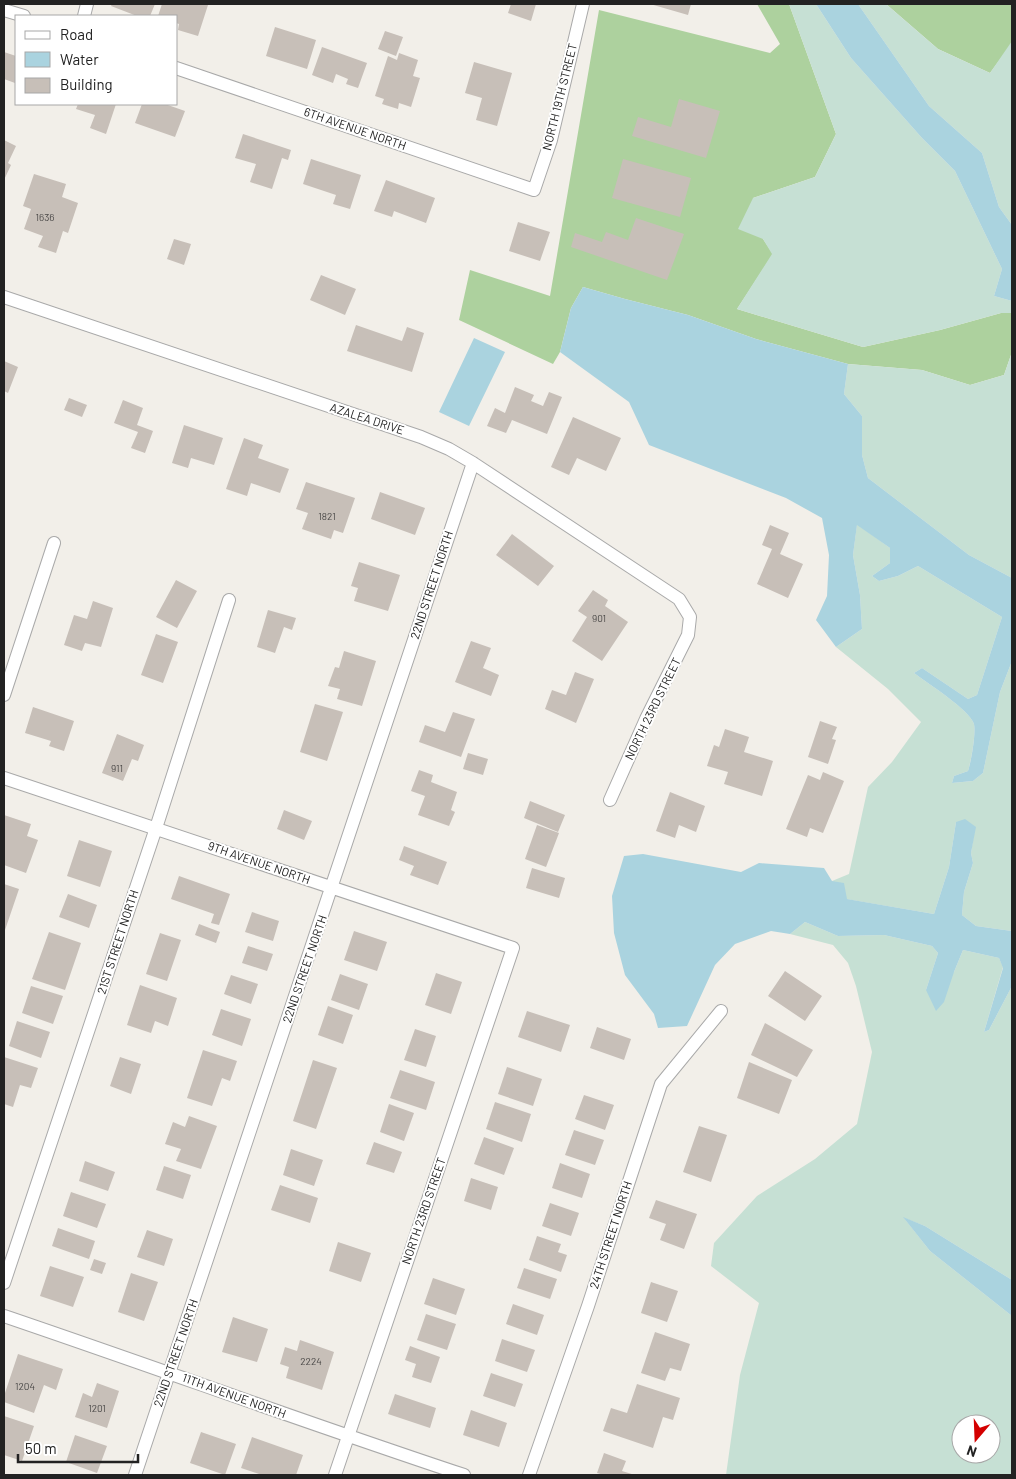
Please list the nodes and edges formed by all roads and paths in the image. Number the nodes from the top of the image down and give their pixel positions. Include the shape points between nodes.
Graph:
1 (583, 4) edge
2 (4, 10) edge
3 (21, 15) edge
4 (178, 69) edge
5 (534, 190) joint
6 (4, 297) edge
7 (473, 463) junction
8 (54, 543) dead end
9 (229, 600) dead end
10 (690, 617) joint
11 (4, 695) edge
12 (4, 778) edge
13 (610, 800) dead end
14 (156, 828) junction
15 (332, 888) junction
16 (513, 948) joint
17 (721, 1011) dead end
18 (4, 1283) edge
19 (4, 1316) edge
20 (169, 1373) junction
21 (348, 1437) junction
22 (135, 1475) edge
23 (335, 1475) edge
24 (464, 1475) edge
25 (529, 1475) edge

1 - 5 street, NORTH 19TH STREET via 551,140
2 - 3 street
4 - 5 street, 6TH AVENUE NORTH
6 - 7 street, AZALEA DRIVE via 421,437
7 - 10 street, AZALEA DRIVE via 679,599
7 - 15 street, 22ND STREET NORTH
8 - 11 street
9 - 14 street, 21ST STREET NORTH
10 - 13 street, NORTH 23RD STREET via 688,635
12 - 14 street, 9TH AVENUE NORTH
14 - 15 street, 9TH AVENUE NORTH
14 - 18 street, 21ST STREET NORTH
15 - 16 street, 9TH AVENUE NORTH
15 - 20 street, 22ND STREET NORTH
16 - 21 street, NORTH 23RD STREET
17 - 25 street, 24TH STREET NORTH via 661,1084
19 - 20 street, 11TH AVENUE NORTH
20 - 21 street, 11TH AVENUE NORTH
20 - 22 street, 22ND STREET NORTH
21 - 23 street, NORTH 23RD STREET
21 - 24 street, 11TH AVENUE NORTH

